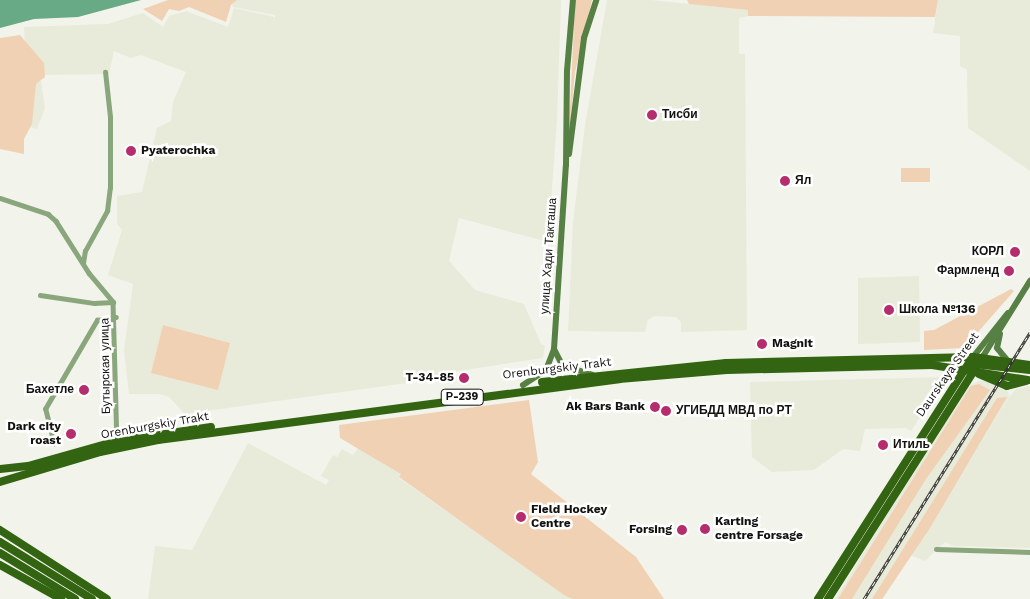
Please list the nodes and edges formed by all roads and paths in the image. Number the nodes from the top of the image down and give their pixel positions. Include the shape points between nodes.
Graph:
1 (572, 0) edge
2 (596, 0) edge
3 (105, 72) dead end
4 (566, 165) junction
5 (0, 198) edge
6 (83, 263) junction
7 (1030, 281) edge
8 (1022, 294) junction
9 (40, 295) dead end
10 (113, 302) junction
11 (116, 318) junction
12 (1004, 325) junction
13 (554, 349) junction
14 (978, 360) junction
15 (1008, 361) junction
16 (1030, 365) edge
17 (963, 370) junction
18 (1030, 370) edge
19 (973, 371) junction
20 (592, 375) junction
21 (1029, 380) edge
22 (523, 385) junction
23 (117, 441) junction
24 (54, 444) dead end
25 (0, 470) edge
26 (0, 482) edge
27 (0, 530) edge
28 (1, 543) edge
29 (936, 549) dead end
30 (1030, 552) edge
31 (0, 553) edge
32 (0, 565) edge
33 (836, 568) junction
34 (844, 572) junction
35 (61, 599) edge
36 (76, 599) edge
37 (92, 599) edge
38 (107, 599) edge
39 (818, 599) edge
40 (828, 599) edge

1 - 4 street, улица Хади Такташа
2 - 4 street, улица Хади Такташа via 584,38
3 - 6 street via 110,117 110,188 107,211 85,250
4 - 13 street, улица Хади Такташа
5 - 6 street, Бутырская улица via 48,214 56,220
6 - 10 street, Бутырская улица
7 - 8 street, Daurskaya Street
8 - 12 street, Daurskaya Street
8 - 14 street, Daurskaya Street
9 - 10 street via 94,303
10 - 11 street, Бутырская улица
11 - 23 street, Бутырская улица
11 - 24 street via 97,320 45,409
12 - 14 street, Daurskaya Street
12 - 15 street via 997,348
13 - 20 street via 562,365
13 - 22 street, улица Хади Такташа via 546,370
14 - 15 main road
14 - 17 main road, Daurskaya Street
14 - 18 main road via 1010,370
14 - 19 main road, Daurskaya Street
14 - 20 main road, Orenburgskiy Trakt / Р-239 via 726,363
15 - 16 main road
17 - 19 main road, Orenburgskiy Trakt
17 - 26 main road, Orenburgskiy Trakt / Р-239 via 932,365 702,372 531,388 158,440 100,452
17 - 33 main road, Daurskaya Street
19 - 21 main road, Orenburgskiy Trakt
19 - 34 main road, Daurskaya Street
20 - 22 main road, Orenburgskiy Trakt / Р-239
22 - 23 main road, Orenburgskiy Trakt / Р-239
23 - 25 main road, Orenburgskiy Trakt / Р-239 via 28,466
27 - 38 main road
28 - 37 main road
29 - 30 street
31 - 36 main road
32 - 35 main road
33 - 34 street
33 - 39 main road, Daurskaya Street
34 - 40 main road, Daurskaya Street

